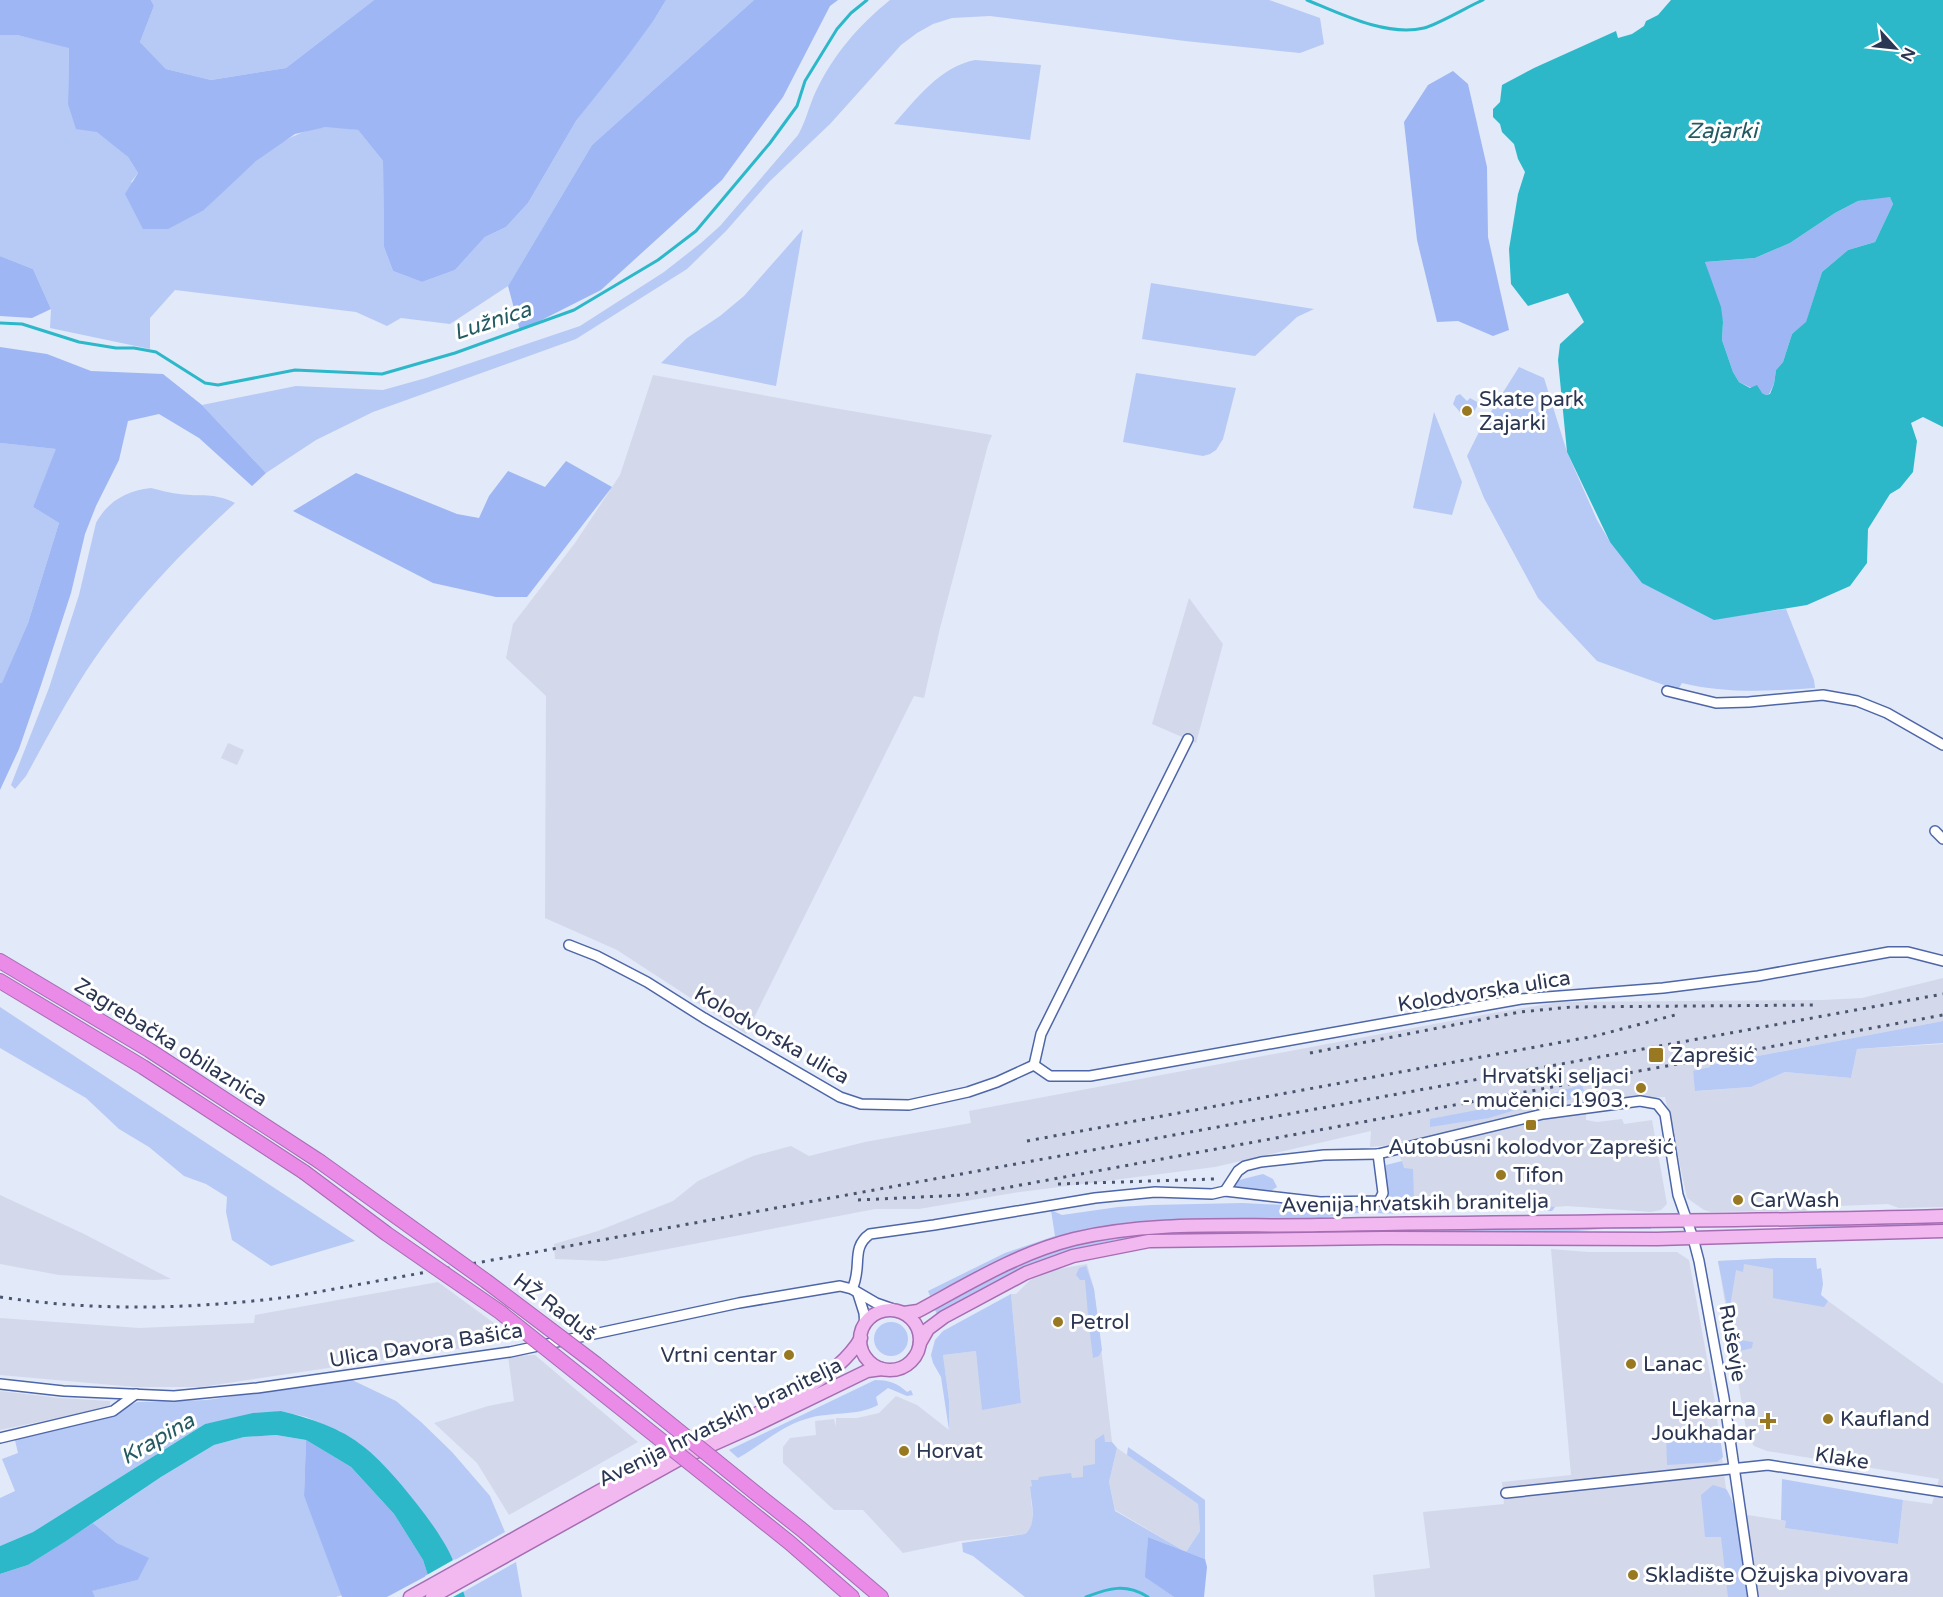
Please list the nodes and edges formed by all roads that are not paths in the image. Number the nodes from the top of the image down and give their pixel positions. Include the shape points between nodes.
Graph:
1 (1667, 691) dead end
2 (1188, 739) dead end
3 (1943, 745) edge
4 (1935, 831) dead end
5 (1943, 839) edge
6 (569, 945) dead end
7 (0, 961) edge
8 (1943, 961) edge
9 (0, 981) edge
10 (1034, 1065) junction
11 (1378, 1154) junction
12 (319, 1161) joint
13 (304, 1172) joint
14 (1225, 1191) junction
15 (1943, 1216) edge
16 (1687, 1222) junction
17 (1943, 1231) edge
18 (1694, 1238) junction
19 (855, 1291) junction
20 (900, 1312) junction
21 (865, 1325) junction
22 (861, 1338) junction
23 (920, 1343) junction
24 (882, 1368) junction
25 (0, 1384) edge
26 (136, 1394) junction
27 (0, 1438) edge
28 (1735, 1469) junction
29 (1943, 1492) edge
30 (1506, 1493) dead end
31 (543, 1529) junction
32 (410, 1597) edge
33 (432, 1597) edge
34 (852, 1597) edge
35 (881, 1597) edge
36 (1754, 1597) edge

1 - 3 street via 1716,703 1823,695 1857,701
2 - 10 street via 1041,1034
4 - 5 street
6 - 10 street, Kolodvorska ulica via 647,982 840,1097 861,1104 909,1105 968,1092
7 - 12 highway, Zagrebačka obilaznica via 149,1050
8 - 10 street, Kolodvorska ulica via 1908,952 1889,952 1663,988 1521,999 1090,1076 1050,1076
9 - 13 highway, Zagrebačka obilaznica via 143,1067
11 - 14 street via 1324,1155 1245,1166
11 - 14 street via 1383,1193 1379,1201 1320,1202
11 - 16 street, Ruševje via 1543,1114 1653,1102 1666,1118 1678,1196
12 - 35 highway, HŽ Raduš, bridge via 596,1364
13 - 34 highway, HŽ Raduš, bridge via 500,1312
14 - 19 street via 1095,1198 870,1234 858,1246
15 - 16 main road, Avenija hrvatskih branitelja
16 - 18 street, Ruševje
16 - 20 main road, Avenija hrvatskih branitelja via 1152,1226 1073,1239 1029,1254 918,1311
17 - 18 main road, Avenija hrvatskih branitelja
18 - 23 main road, Avenija hrvatskih branitelja via 1384,1238 1126,1244 1046,1264 1017,1277 933,1324
18 - 28 street, Ruševje
19 - 20 street, Ulica Davora Bašića
19 - 21 street
19 - 26 street, Ulica Davora Bašića via 840,1286 740,1303 510,1352 257,1388 174,1396
20 - 21 main road via 878,1313
20 - 23 main road via 917,1326
21 - 22 main road
22 - 24 main road via 868,1360
22 - 31 main road, Avenija hrvatskih branitelja via 837,1366 789,1397 667,1454
23 - 24 main road via 909,1363 896,1369
24 - 31 main road, Avenija hrvatskih branitelja via 867,1371 691,1453
25 - 26 street, Ulica Davora Bašića
26 - 27 street via 112,1411
28 - 29 street, Klake via 1775,1465
28 - 30 street, Klake
28 - 36 street, Ruševje
31 - 32 main road
31 - 33 main road

